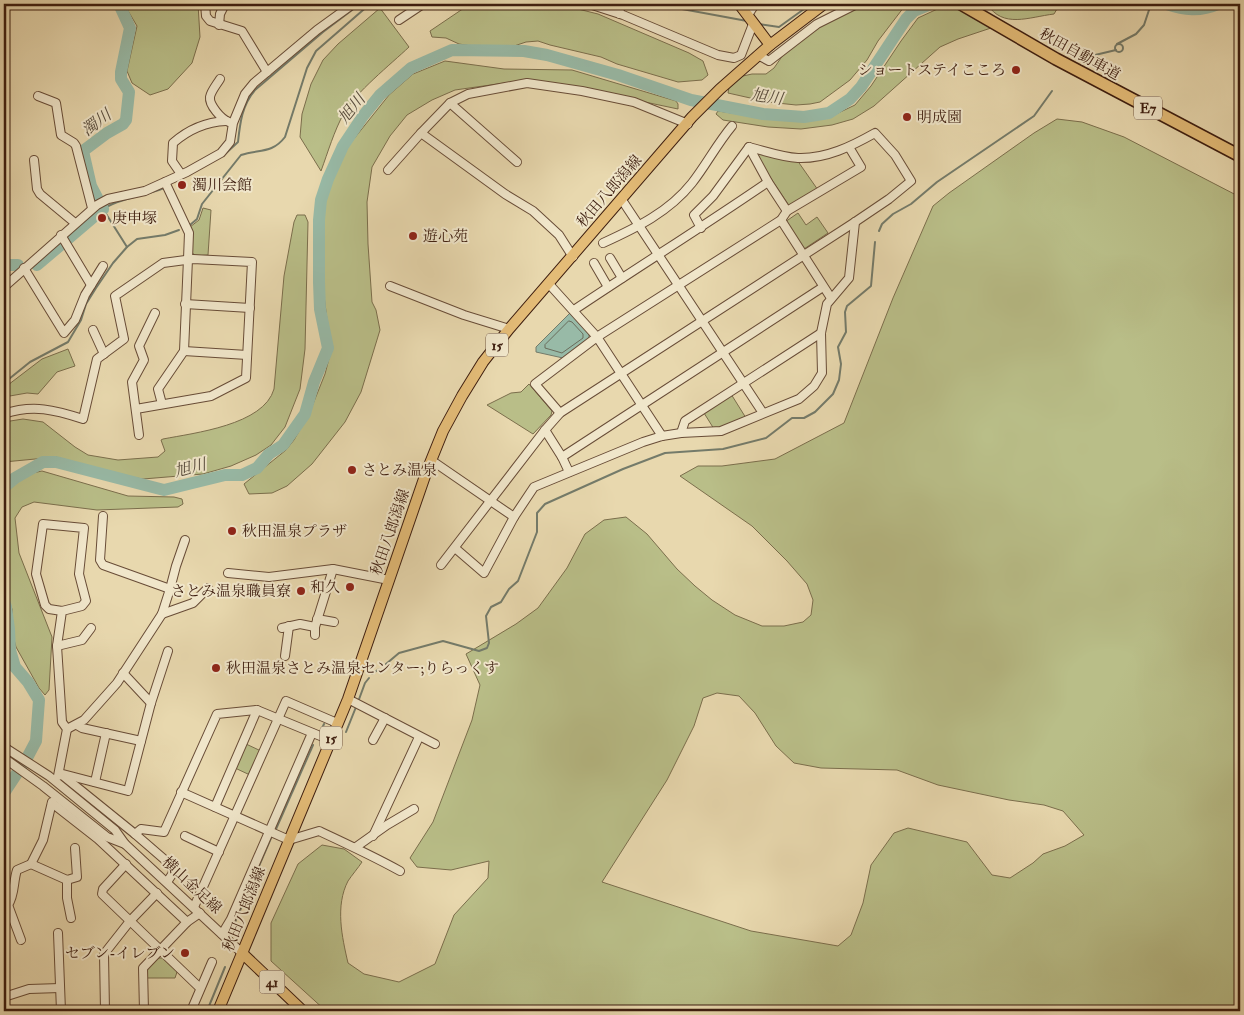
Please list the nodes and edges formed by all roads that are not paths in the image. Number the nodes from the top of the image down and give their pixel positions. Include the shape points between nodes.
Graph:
1 (205, 4) edge
2 (225, 4) edge
3 (353, 4) edge
4 (423, 4) edge
5 (589, 4) edge
6 (619, 4) edge
7 (739, 4) edge
8 (755, 4) edge
9 (824, 4) edge
10 (857, 4) edge
11 (961, 4) edge
12 (620, 14) junction
13 (751, 19) junction
14 (399, 20) dead end
15 (219, 25) junction
16 (770, 45) junction
17 (758, 55) junction
18 (267, 72) junction
19 (220, 79) dead end
20 (38, 96) dead end
21 (450, 102) junction
22 (690, 120) junction
23 (230, 122) junction
24 (732, 126) dead end
25 (421, 133) junction
26 (849, 147) junction
27 (749, 148) junction
28 (1240, 156) edge
29 (34, 160) dead end
30 (517, 162) dead end
31 (388, 170) dead end
32 (181, 174) junction
33 (165, 182) junction
34 (768, 182) junction
35 (622, 200) junction
36 (97, 205) junction
37 (788, 211) junction
38 (781, 220) junction
39 (855, 222) junction
40 (75, 223) junction
41 (640, 226) junction
42 (701, 228) junction
43 (63, 239) junction
44 (603, 244) dead end
45 (658, 254) junction
46 (804, 255) junction
47 (573, 257) junction
48 (610, 258) dead end
49 (188, 259) junction
50 (594, 263) dead end
51 (103, 266) dead end
52 (24, 268) junction
53 (622, 278) junction
54 (549, 284) junction
55 (91, 285) junction
56 (679, 285) junction
57 (390, 286) dead end
58 (4, 287) edge
59 (608, 287) junction
60 (823, 287) junction
61 (831, 298) junction
62 (185, 304) junction
63 (250, 308) junction
64 (574, 310) junction
65 (154, 313) dead end
66 (703, 321) junction
67 (509, 329) junction
68 (93, 330) dead end
69 (821, 333) junction
70 (597, 337) junction
71 (184, 352) junction
72 (724, 352) junction
73 (104, 354) junction
74 (247, 355) junction
75 (621, 373) junction
76 (743, 382) junction
77 (162, 404) junction
78 (643, 405) junction
79 (136, 409) junction
80 (560, 413) junction
81 (763, 413) junction
82 (4, 414) edge
83 (545, 430) junction
84 (681, 433) junction
85 (139, 435) dead end
86 (662, 436) junction
87 (562, 457) junction
88 (431, 460) junction
89 (569, 472) junction
90 (492, 501) junction
91 (103, 516) dead end
92 (514, 517) junction
93 (185, 540) dead end
94 (455, 548) junction
95 (441, 565) dead end
96 (332, 569) junction
97 (228, 573) dead end
98 (389, 580) junction
99 (208, 588) dead end
100 (170, 589) junction
101 (62, 611) junction
102 (162, 614) junction
103 (334, 622) dead end
104 (316, 627) junction
105 (91, 628) dead end
106 (57, 646) junction
107 (168, 651) dead end
108 (285, 656) dead end
109 (123, 673) junction
110 (354, 701) junction
111 (151, 703) junction
112 (257, 710) junction
113 (278, 718) junction
114 (385, 718) junction
115 (337, 723) junction
116 (77, 725) junction
117 (68, 729) junction
118 (106, 733) junction
119 (312, 733) junction
120 (419, 737) junction
121 (330, 740) junction
122 (373, 740) dead end
123 (141, 741) junction
124 (435, 744) dead end
125 (4, 747) edge
126 (4, 758) edge
127 (58, 774) junction
128 (95, 782) junction
129 (181, 792) junction
130 (215, 807) junction
131 (414, 809) dead end
132 (235, 817) junction
133 (269, 832) junction
134 (135, 834) junction
135 (184, 836) dead end
136 (373, 836) junction
137 (289, 840) junction
138 (125, 844) junction
139 (356, 847) junction
140 (75, 848) dead end
141 (219, 852) junction
142 (31, 864) junction
143 (126, 864) junction
144 (400, 871) dead end
145 (67, 880) junction
146 (167, 882) junction
147 (157, 893) junction
148 (6, 906) edge
149 (197, 910) junction
150 (71, 918) dead end
151 (130, 921) junction
152 (187, 922) junction
153 (58, 933) dead end
154 (222, 934) junction
155 (21, 940) dead end
156 (159, 950) junction
157 (242, 953) junction
158 (212, 962) dead end
159 (60, 988) junction
160 (200, 988) junction
161 (4, 997) edge
162 (61, 1011) edge
163 (105, 1011) edge
164 (144, 1011) edge
165 (191, 1011) edge
166 (218, 1011) edge
167 (303, 1011) edge

1 - 15 street via 206,16
2 - 15 street
3 - 18 street
4 - 14 street
5 - 12 street
6 - 12 street
7 - 13 main road
8 - 13 street
9 - 16 main road, 秋田八郎潟線 / 15
10 - 17 street via 817,24 769,61
11 - 28 highway, 秋田自動車道 / E7 via 1056,59
12 - 13 street via 718,55 734,58 741,55
13 - 16 main road
15 - 18 street via 242,31
16 - 17 main road, 秋田八郎潟線 / 15
17 - 22 main road, 秋田八郎潟線 / 15
18 - 23 street via 245,94
19 - 23 street via 210,95 211,101 219,114
20 - 36 street via 56,103 61,134 76,146
21 - 22 street via 468,94 527,83 634,102
21 - 25 street
21 - 30 street
22 - 35 main road, 秋田八郎潟線 / 15
23 - 32 street via 230,142 221,153
23 - 32 street via 200,126 173,143 172,161
24 - 41 street via 691,184 667,208
25 - 31 street
25 - 47 street via 533,211 559,235
26 - 27 street via 799,158
26 - 37 street via 861,167
26 - 39 street via 875,133 895,155 911,181
27 - 34 street
27 - 42 street via 694,216
29 - 40 street via 36,190
32 - 33 street
33 - 36 street
33 - 49 street via 188,233
34 - 37 street
34 - 42 street
35 - 41 street
35 - 47 main road, 秋田八郎潟線 / 15
36 - 40 street
37 - 38 street
38 - 46 street
38 - 56 street
39 - 46 street
39 - 61 street via 849,278
40 - 43 street
41 - 44 street
41 - 45 street
42 - 45 street
43 - 52 street
43 - 55 street
45 - 53 street
45 - 56 street
46 - 60 street
46 - 66 street
47 - 54 main road, 秋田八郎潟線 / 15
48 - 53 street
49 - 62 street
49 - 63 street via 252,262
49 - 73 street via 163,263 115,296 124,339
50 - 59 street
51 - 55 street
52 - 55 street via 64,332 75,320
52 - 58 street
53 - 59 street
54 - 64 street
54 - 67 main road, 秋田八郎潟線 / 15
56 - 66 street
56 - 70 street
57 - 67 street
59 - 64 street
60 - 61 street
60 - 72 street
61 - 69 street via 826,304
62 - 63 street
62 - 71 street
63 - 74 street
64 - 70 street
65 - 79 street via 139,346 144,360 132,382
66 - 72 street
66 - 75 street
67 - 88 main road, 秋田八郎潟線 / 15 via 462,396 442,431
68 - 73 street
69 - 76 street
69 - 81 street via 822,373 814,386 799,399
70 - 75 street
70 - 80 street via 535,384
71 - 74 street
71 - 77 street via 158,389
72 - 76 street
72 - 78 street
73 - 82 street via 97,359 83,419 53,409 17,410
74 - 77 street via 246,378 211,396
75 - 78 street
75 - 80 street
76 - 81 street
76 - 84 street via 685,421
77 - 79 street
78 - 86 street
78 - 87 street
79 - 85 street
80 - 83 street
81 - 84 street via 721,432
83 - 87 street
83 - 90 street
84 - 86 street
86 - 89 street
87 - 89 street
88 - 90 street
88 - 98 main road, 秋田八郎潟線 / 15
89 - 92 street via 534,487
90 - 92 street
90 - 94 street
91 - 100 street via 100,560 103,565
92 - 94 street via 484,574
93 - 100 street
94 - 95 street
96 - 97 street via 269,577
96 - 98 street
96 - 104 street
98 - 110 main road, 秋田八郎潟線 / 15
99 - 102 street via 193,603
100 - 102 street
101 - 101 street via 82,606 86,601 79,574 84,528 43,524 36,574 45,604 49,609
101 - 106 street
102 - 109 street
103 - 104 street
104 - 108 street via 300,624 285,627
105 - 106 street via 82,640
106 - 117 street via 62,722
107 - 111 street
109 - 111 street
109 - 116 street
110 - 114 street
110 - 115 main road, 秋田八郎潟線 / 15
111 - 123 street
112 - 113 street
112 - 129 street via 217,714
112 - 130 street
113 - 115 street via 286,701
113 - 119 street
113 - 132 street
114 - 120 street
114 - 122 street
115 - 121 main road, 秋田八郎潟線 / 15
116 - 117 street
116 - 118 street
117 - 127 street
118 - 123 street
118 - 128 street
119 - 121 street
119 - 133 street
120 - 124 street
120 - 136 street
121 - 137 main road, 秋田八郎潟線 / 15
123 - 128 street via 128,792
125 - 138 street, 横山金足線 via 49,776 115,830
126 - 138 street, 横山金足線 via 107,837
127 - 128 street
127 - 134 street
129 - 130 street
129 - 134 street via 164,832 141,829
130 - 132 street
131 - 136 street
132 - 133 street
132 - 141 street
133 - 137 street
133 - 154 street
134 - 146 street via 172,866 173,872
135 - 141 street
136 - 139 street
137 - 139 street via 319,830
137 - 157 main road, 秋田八郎潟線 / 15
138 - 146 street, 横山金足線
139 - 144 street
140 - 145 street via 77,877
141 - 149 street
142 - 143 street via 43,840 52,803
142 - 145 street
142 - 148 street via 17,870 12,900
143 - 147 street
143 - 151 street via 102,894
145 - 150 street
146 - 149 street, 横山金足線
147 - 151 street
147 - 152 street
148 - 155 street
149 - 152 street
149 - 154 street, 横山金足線
151 - 156 street
151 - 163 street via 104,954
152 - 156 street
153 - 159 street
154 - 157 street, 横山金足線
156 - 160 street
156 - 164 street via 143,968
157 - 166 main road, 秋田八郎潟線 / 15
157 - 167 main road, 横山金足線 / 41
158 - 160 street
159 - 161 street via 29,989
159 - 162 street
160 - 165 street

